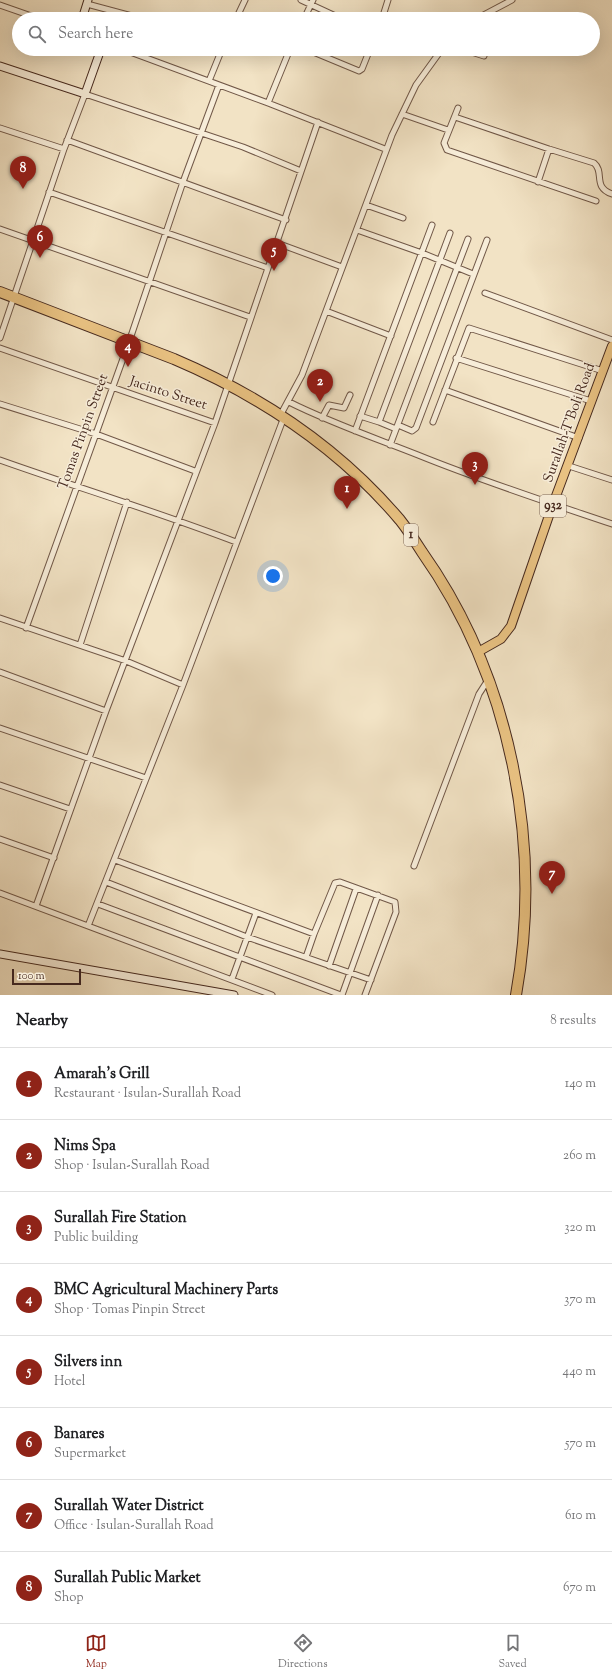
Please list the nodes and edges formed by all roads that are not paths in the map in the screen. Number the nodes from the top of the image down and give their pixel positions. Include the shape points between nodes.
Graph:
1 (245, 0) edge
2 (300, 0) edge
3 (388, 0) edge
4 (512, 0) edge
5 (88, 2) edge
6 (311, 2) edge
7 (0, 4) edge
8 (21, 12) edge
9 (84, 12) edge
10 (120, 12) edge
11 (239, 12) edge
12 (307, 12) edge
13 (329, 12) edge
14 (384, 12) edge
15 (489, 12) edge
16 (99, 56) edge
17 (141, 56) edge
18 (219, 56) edge
19 (287, 56) edge
20 (323, 56) edge
21 (367, 56) edge
22 (437, 56) edge
23 (0, 66) edge
24 (209, 81) junction
25 (219, 85) junction
26 (85, 94) junction
27 (268, 103) junction
28 (458, 108) dead end
29 (402, 114) junction
30 (455, 117) junction
31 (318, 122) junction
32 (0, 128) edge
33 (448, 130) junction
34 (202, 133) junction
35 (67, 140) junction
36 (64, 149) junction
37 (385, 149) junction
38 (549, 149) junction
39 (302, 171) junction
40 (183, 182) junction
41 (538, 182) junction
42 (49, 192) junction
43 (612, 194) edge
44 (596, 201) dead end
45 (366, 205) junction
46 (403, 218) dead end
47 (286, 220) junction
48 (432, 225) dead end
49 (0, 229) edge
50 (357, 230) junction
51 (167, 231) junction
52 (450, 233) dead end
53 (468, 239) dead end
54 (33, 240) junction
55 (487, 240) dead end
56 (277, 243) junction
57 (422, 253) junction
58 (440, 260) junction
59 (456, 267) junction
60 (268, 268) junction
61 (342, 268) junction
62 (473, 274) junction
63 (149, 281) junction
64 (0, 292) edge
65 (485, 293) dead end
66 (14, 297) junction
67 (326, 311) junction
68 (250, 317) junction
69 (391, 336) junction
70 (0, 338) edge
71 (612, 340) edge
72 (129, 342) junction
73 (612, 346) edge
74 (0, 348) edge
75 (456, 358) junction
76 (603, 371) junction
77 (228, 384) junction
78 (112, 389) junction
79 (445, 390) junction
80 (350, 395) dead end
81 (591, 401) junction
82 (289, 402) junction
83 (0, 404) edge
84 (283, 415) junction
85 (360, 416) junction
86 (322, 418) junction
87 (379, 422) junction
88 (433, 422) dead end
89 (215, 423) junction
90 (397, 427) junction
91 (355, 431) junction
92 (96, 434) junction
93 (579, 438) junction
94 (390, 445) junction
95 (0, 460) edge
96 (569, 466) junction
97 (195, 471) junction
98 (612, 480) edge
99 (77, 487) junction
100 (127, 502) junction
101 (553, 504) junction
102 (177, 520) junction
103 (612, 524) edge
104 (236, 542) junction
105 (0, 618) edge
106 (26, 628) junction
107 (80, 645) junction
108 (478, 652) junction
109 (126, 661) junction
110 (0, 672) edge
111 (488, 679) junction
112 (183, 685) junction
113 (106, 711) junction
114 (0, 728) edge
115 (88, 759) junction
116 (146, 778) junction
117 (0, 785) edge
118 (70, 810) junction
119 (0, 839) edge
120 (54, 858) junction
121 (115, 860) junction
122 (414, 866) dead end
123 (106, 882) junction
124 (356, 889) junction
125 (0, 893) edge
126 (378, 895) junction
127 (98, 904) junction
128 (36, 906) junction
129 (256, 913) junction
130 (88, 926) junction
131 (314, 934) junction
132 (247, 937) junction
133 (0, 954) edge
134 (240, 957) junction
135 (306, 957) junction
136 (329, 966) junction
137 (349, 973) junction
138 (232, 980) junction
139 (371, 980) junction
140 (234, 995) edge
141 (272, 995) edge
142 (341, 995) edge
143 (365, 995) edge
144 (516, 995) edge

1 - 11 street
2 - 6 street
3 - 14 street
4 - 15 street
5 - 9 street
5 - 10 street
6 - 12 street
6 - 13 street
7 - 8 street
16 - 26 street
17 - 24 street
18 - 24 street
19 - 27 street
20 - 21 street via 360,71
22 - 29 street via 416,85
23 - 26 street
24 - 25 street
25 - 27 street
25 - 34 street, Tomas Pinpin Street
26 - 34 street
26 - 35 street
27 - 31 street
28 - 30 street
29 - 33 street
29 - 37 street
30 - 33 street
30 - 38 street
31 - 37 street
31 - 39 street
32 - 36 street
33 - 41 street via 444,143 447,150
34 - 39 street
34 - 40 street, Tomas Pinpin Street
35 - 36 street
35 - 40 street
36 - 42 street
37 - 45 street
38 - 41 street
38 - 43 street via 596,164 601,187
39 - 47 street
40 - 47 street
40 - 51 street, Tomas Pinpin Street
41 - 44 street
42 - 51 street
42 - 54 street
45 - 46 street
45 - 50 street
47 - 56 street
48 - 57 street
49 - 54 street
50 - 57 street
50 - 61 street
51 - 60 street
51 - 63 street, Tomas Pinpin Street
52 - 58 street
53 - 59 street
54 - 63 street
54 - 66 street
55 - 62 street
56 - 60 street
56 - 61 street
57 - 58 street
57 - 69 street
58 - 59 street
58 - 87 street
59 - 62 street
59 - 90 street
60 - 68 street
61 - 67 street
62 - 90 street via 416,429 412,431
63 - 68 street
63 - 72 street, Tomas Pinpin Street
64 - 66 highway, 1
65 - 71 street
66 - 70 street
66 - 72 highway, 1
67 - 69 street
67 - 82 street
68 - 77 street
69 - 85 street
72 - 77 highway, 1
72 - 78 street, Tomas Pinpin Street
73 - 76 main road, Surallah-T'Boli Road / 932
74 - 78 street, Jacinto Street
75 - 76 street via 470,328
75 - 79 street
75 - 81 street
76 - 81 main road, Surallah-T'Boli Road / 932
77 - 84 highway, 1
77 - 89 street
78 - 89 street, Jacinto Street
78 - 92 street, Tomas Pinpin Street
79 - 88 street
79 - 93 street
80 - 86 street via 344,408 329,406
81 - 93 main road, Surallah-T'Boli Road / 932
82 - 84 street
82 - 86 street
83 - 92 street
84 - 104 street
84 - 108 highway, 1 via 362,481 400,520 447,588
85 - 87 street
85 - 91 street
86 - 91 street
87 - 90 street
89 - 97 street
90 - 94 street
91 - 94 street
92 - 97 street
92 - 99 street, Tomas Pinpin Street
93 - 96 main road, Surallah-T'Boli Road / 932
94 - 101 street
95 - 99 street
96 - 98 street
96 - 101 main road, Surallah-T'Boli Road / 932
97 - 102 street
99 - 100 street
99 - 106 street, Tomas Pinpin Street
100 - 102 street
100 - 107 street
101 - 103 street
101 - 108 main road, Surallah-T'Boli Road / 932 via 511,626 501,639
102 - 104 street
102 - 109 street
104 - 112 street
105 - 106 street
106 - 107 street
107 - 109 street
108 - 111 highway, 1
109 - 112 street
109 - 113 street
110 - 113 street
111 - 122 street via 479,694
111 - 144 highway, 1 via 511,757 524,842 524,933
112 - 116 street
113 - 115 street
114 - 115 street
115 - 116 street
115 - 118 street
116 - 121 street
117 - 118 street
118 - 120 street
119 - 120 street
120 - 128 street
121 - 123 street
121 - 129 street
123 - 127 street
123 - 132 street
124 - 126 street
124 - 131 street via 335,883
124 - 136 street
125 - 128 street
126 - 137 street
126 - 139 street via 395,902 397,907
127 - 130 street
127 - 134 street
128 - 130 street
129 - 131 street
129 - 132 street
130 - 138 street
131 - 135 street
132 - 134 street
132 - 135 street
133 - 140 street
134 - 138 street
134 - 142 street
135 - 136 street
136 - 137 street
137 - 139 street
137 - 142 street
138 - 141 street
139 - 143 street

